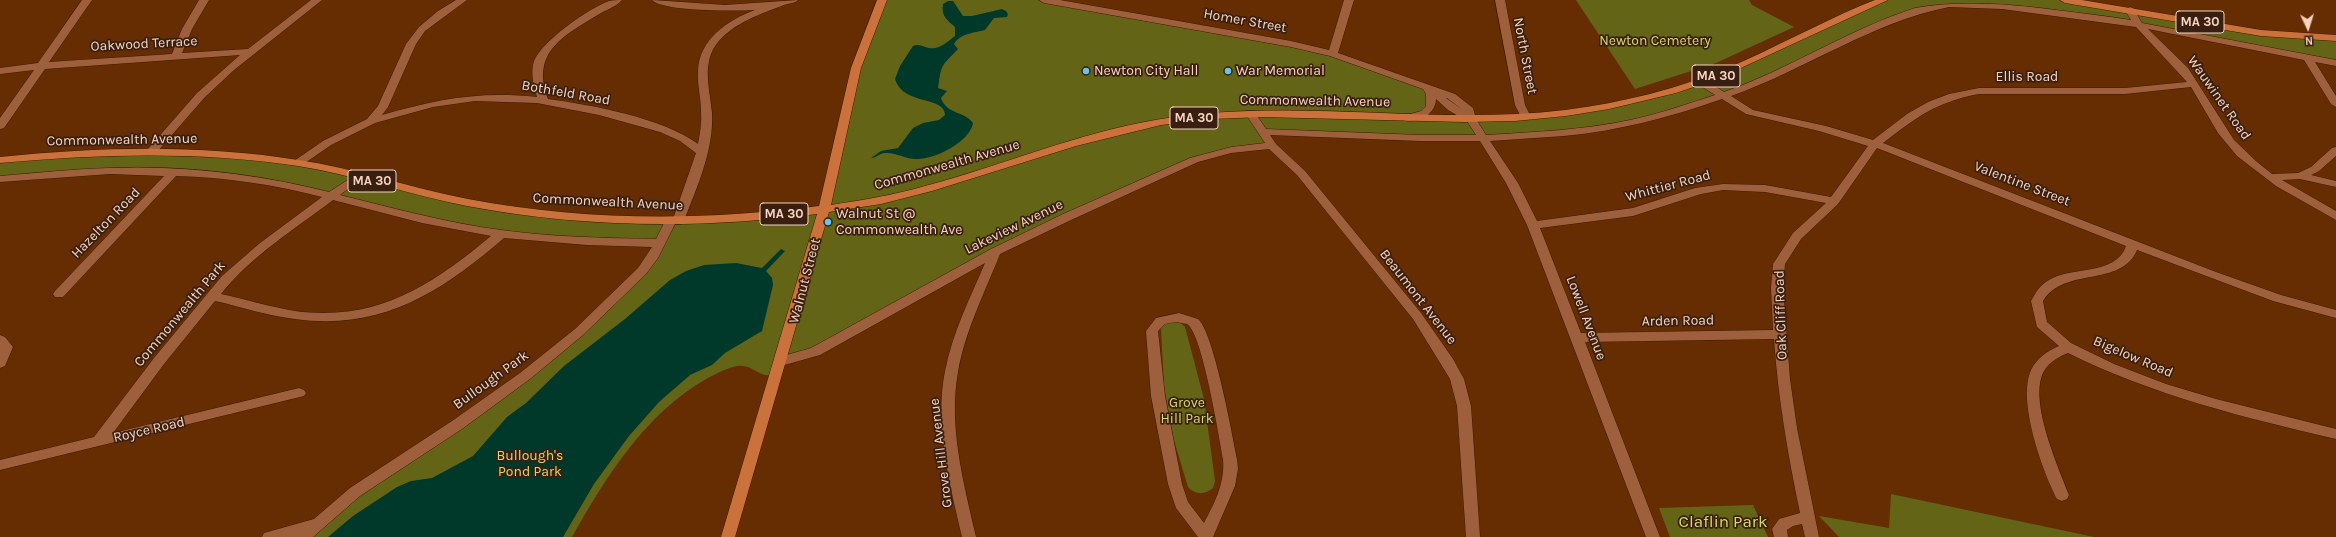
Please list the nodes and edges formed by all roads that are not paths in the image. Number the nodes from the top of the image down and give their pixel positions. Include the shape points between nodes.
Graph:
1 (86, 0) edge
2 (204, 0) edge
3 (317, 0) edge
4 (462, 0) edge
5 (617, 0) edge
6 (657, 0) edge
7 (793, 0) edge
8 (882, 0) edge
9 (1044, 0) edge
10 (1350, 0) edge
11 (1500, 0) edge
12 (1883, 0) edge
13 (2065, 0) edge
14 (779, 4) junction
15 (2130, 10) junction
16 (2140, 25) junction
17 (2336, 38) edge
18 (248, 52) junction
19 (1333, 54) junction
20 (176, 57) junction
21 (2308, 58) junction
22 (2336, 63) edge
23 (41, 65) junction
24 (0, 71) edge
25 (1700, 81) junction
26 (2194, 84) junction
27 (1426, 87) junction
28 (1722, 96) junction
29 (544, 101) junction
30 (2336, 104) edge
31 (1250, 113) junction
32 (1526, 117) junction
33 (1407, 118) junction
34 (1471, 119) junction
35 (371, 121) junction
36 (0, 126) edge
37 (1263, 132) junction
38 (1483, 138) junction
39 (1874, 144) junction
40 (1272, 146) junction
41 (2336, 150) edge
42 (152, 151) junction
43 (702, 153) junction
44 (0, 160) edge
45 (298, 163) junction
46 (174, 172) junction
47 (2300, 176) junction
48 (358, 177) junction
49 (2271, 177) junction
50 (0, 179) edge
51 (2336, 184) edge
52 (333, 195) junction
53 (1834, 201) junction
54 (825, 210) junction
55 (2336, 216) edge
56 (674, 221) junction
57 (1533, 225) junction
58 (501, 234) junction
59 (659, 243) junction
60 (2133, 244) junction
61 (994, 252) junction
62 (59, 294) dead end
63 (212, 296) junction
64 (2336, 314) edge
65 (1780, 334) junction
66 (1578, 338) junction
67 (0, 340) edge
68 (2070, 347) junction
69 (781, 361) junction
70 (0, 363) edge
71 (299, 393) dead end
72 (2336, 434) edge
73 (98, 442) junction
74 (0, 466) edge
75 (2062, 495) dead end
76 (1808, 518) junction
77 (315, 525) junction
78 (1206, 536) edge
79 (270, 537) edge
80 (303, 537) edge
81 (728, 537) edge
82 (969, 537) edge
83 (1473, 537) edge
84 (1653, 537) edge
85 (1781, 537) edge
86 (1812, 537) edge

1 - 23 street
2 - 20 street via 187,28
3 - 18 street
4 - 35 street via 422,29 411,44 383,107
5 - 29 street via 577,25 547,49 539,61 537,71 538,86
6 - 14 street via 682,5 724,8
7 - 14 street
8 - 54 main road, Walnut Street via 856,68
9 - 19 street, Homer Street via 1291,44
10 - 19 street
11 - 32 street, North Street via 1520,105
12 - 25 main road, Commonwealth Avenue / MA 30 via 1747,63
13 - 15 main road, MA 30
14 - 43 street, Bullough Park via 738,21 725,30 707,53 703,67 707,118
15 - 16 street, Wauwinet Road
15 - 17 main road, MA 30 via 2261,33
16 - 21 street
16 - 26 street, Wauwinet Road
16 - 28 street via 2006,7 1974,4 1939,5 1882,24 1766,80
18 - 20 street, Oakwood Terrace
18 - 42 street via 201,95
19 - 27 street, Homer Street
20 - 23 street, Oakwood Terrace
21 - 22 street
21 - 30 street
23 - 24 street, Oakwood Terrace
23 - 36 street
25 - 28 street, Valentine Street
25 - 32 main road, Commonwealth Avenue / MA 30 via 1604,106
26 - 39 street, Ellis Road via 2125,91 1979,91 1953,96 1932,104
26 - 49 street, Wauwinet Road via 2230,141
27 - 33 street via 1431,94 1431,106 1425,113
27 - 34 street, Homer Street via 1436,91 1442,100 1458,113
28 - 38 street via 1652,118 1612,126 1546,135
28 - 39 street, Valentine Street via 1750,112 1822,128
29 - 35 street, Bothfeld Road via 506,97 455,100 422,106
29 - 43 street, Bothfeld Road via 609,114 664,129 680,136
31 - 33 main road, Commonwealth Avenue / MA 30
31 - 37 street, Beaumont Avenue
31 - 54 main road, Commonwealth Avenue / MA 30 via 1175,120 1130,128 1076,141 926,189 877,202
32 - 34 main road, Commonwealth Avenue / MA 30
33 - 34 main road, Commonwealth Avenue / MA 30
34 - 38 street, Lowell Avenue
35 - 45 street via 327,144
37 - 38 street
37 - 40 street, Beaumont Avenue
38 - 57 street, Lowell Avenue via 1512,183
39 - 53 street, Oak Cliff Road
39 - 60 street, Valentine Street
40 - 61 street, Lakeview Avenue via 1231,150 1194,160
40 - 83 street, Beaumont Avenue via 1301,173 1417,316 1457,379 1464,406
41 - 47 street via 2314,169
42 - 44 main road, Commonwealth Avenue / MA 30
42 - 45 main road, Commonwealth Avenue / MA 30 via 232,154
43 - 56 street, Bullough Park
45 - 48 main road, Commonwealth Avenue / MA 30
46 - 50 street via 110,171
46 - 52 street via 250,179
46 - 62 street, Hazelton Road
47 - 49 street
47 - 51 street
48 - 52 street, Commonwealth Park
48 - 56 main road, Commonwealth Avenue / MA 30 via 444,198 519,212 599,219
49 - 55 street, Wauwinet Road
52 - 58 street via 422,219
52 - 63 street, Commonwealth Park via 238,267
53 - 57 street, Whittier Road via 1760,188 1722,187 1677,196 1633,212
53 - 65 street, Oak Cliff Road via 1797,236 1779,264 1777,288
54 - 56 main road, Commonwealth Avenue / MA 30
54 - 69 main road, Walnut Street
56 - 59 street, Bullough Park
57 - 66 street, Lowell Avenue
58 - 59 street via 587,241
58 - 63 street via 434,286 390,309 352,316 319,317 295,315
59 - 77 street, Bullough Park via 649,262 632,282 551,355 457,425 355,492
60 - 64 street, Valentine Street via 2270,296
60 - 68 street, Bigelow Road via 2126,258 2116,264 2056,281 2040,295 2034,311 2038,320 2046,330
61 - 69 street, Lakeview Avenue via 815,352
61 - 82 street, Grove Hill Avenue via 960,342 952,371 949,396 958,484
63 - 73 street, Commonwealth Park
65 - 66 street, Arden Road
65 - 76 street, Oak Cliff Road via 1790,428
66 - 84 street, Lowell Avenue
67 - 70 street via 7,347
68 - 72 street, Bigelow Road via 2117,371 2183,395
68 - 75 street via 2051,356 2041,365 2036,374 2034,399 2035,417
69 - 81 main road, Walnut Street
71 - 73 street, Royce Road
73 - 74 street, Royce Road
76 - 85 street via 1783,524 1779,529
76 - 86 street, Oak Cliff Road
77 - 79 street
77 - 80 street, Bullough Park
78 - 78 street via 1181,504 1162,418 1152,331 1157,322 1164,318 1186,319 1196,324 1221,409 1231,468 1229,483

